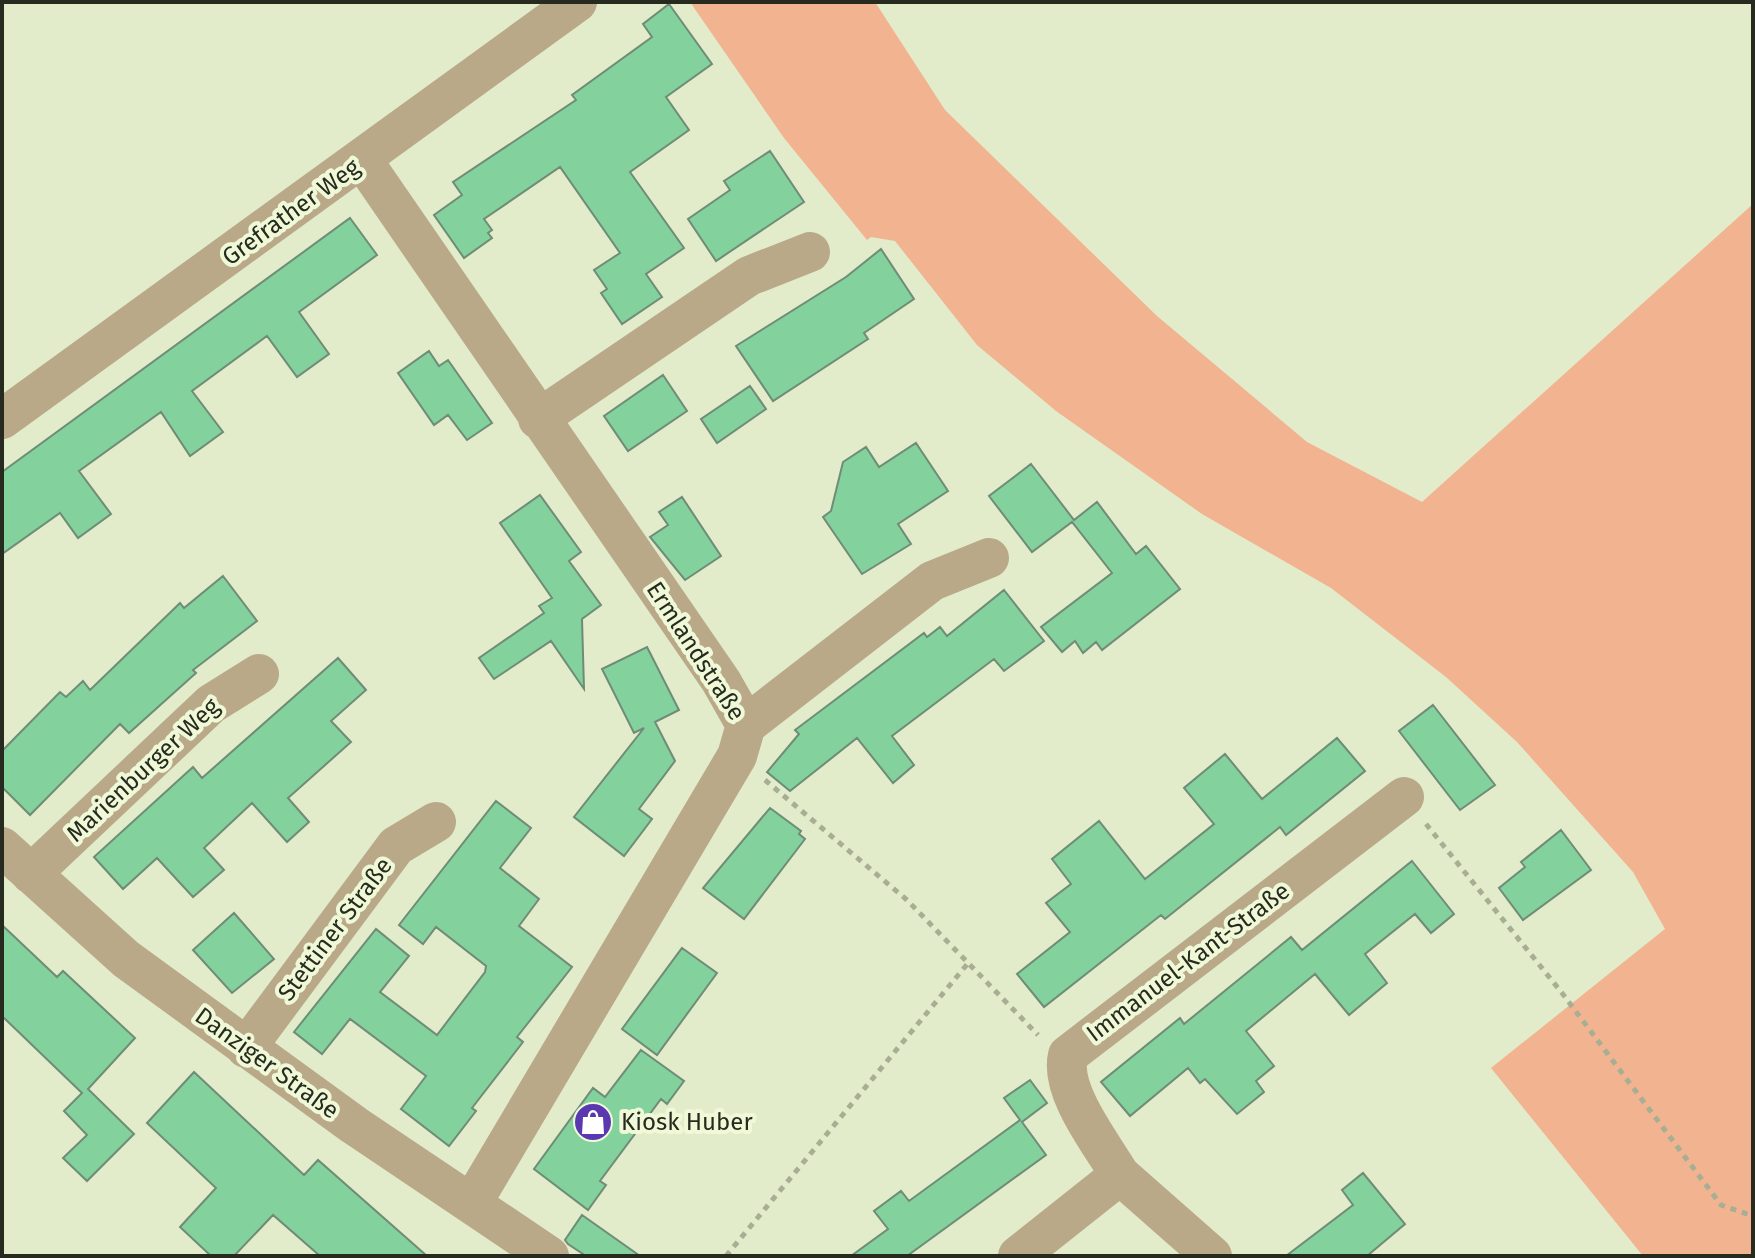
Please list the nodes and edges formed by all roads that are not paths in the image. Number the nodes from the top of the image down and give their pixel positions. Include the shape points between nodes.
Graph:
1 (577, 2) edge
2 (363, 161) junction
3 (810, 252) dead end
4 (2, 419) edge
5 (538, 419) junction
6 (989, 558) dead end
7 (259, 674) dead end
8 (741, 740) junction
9 (1404, 797) road end
10 (436, 822) dead end
11 (2, 847) edge
12 (31, 874) junction
13 (246, 1048) junction
14 (1120, 1175) junction
15 (472, 1203) junction
16 (549, 1256) edge
17 (1018, 1256) edge
18 (1212, 1256) edge

1 - 2 street, Grefrather Weg
2 - 4 street, Grefrather Weg
2 - 5 street, Ermlandstraße
3 - 5 street via 749,276
5 - 8 street, Ermlandstraße via 721,681
6 - 8 street via 932,581
7 - 12 street, Marienburger Weg via 211,704
8 - 15 street, Ermlandstraße
9 - 14 street, Immanuel-Kant-Straße via 1068,1055 1064,1070 1069,1089
10 - 13 street, Stettiner Straße via 396,846
11 - 12 street, Danziger Straße
12 - 13 street, Danziger Straße via 126,959
13 - 15 street, Danziger Straße
14 - 17 street
14 - 18 street, Immanuel-Kant-Straße
15 - 16 street, Danziger Straße

